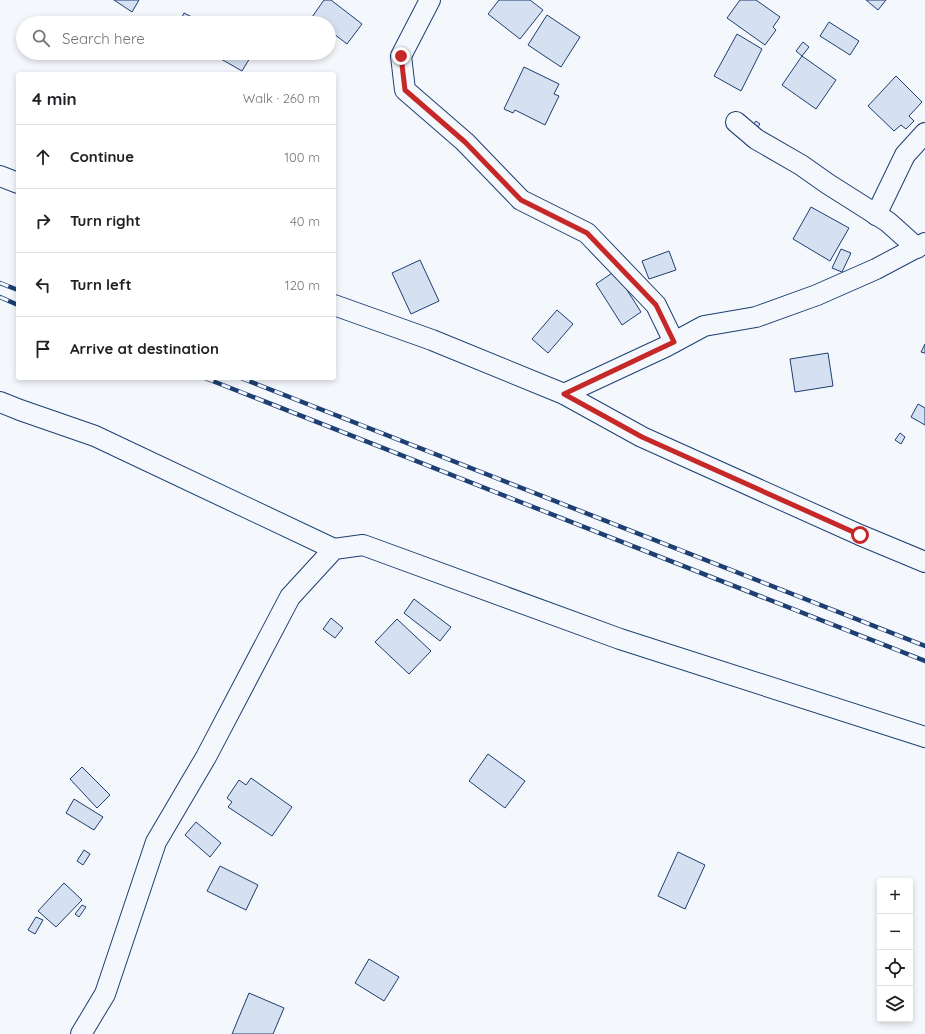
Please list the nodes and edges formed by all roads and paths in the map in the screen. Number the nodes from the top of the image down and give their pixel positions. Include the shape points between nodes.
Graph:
1 (430, 0) edge
2 (736, 122) dead end
3 (925, 133) edge
4 (0, 176) edge
5 (16, 182) edge
6 (876, 215) junction
7 (921, 246) edge
8 (336, 306) edge
9 (674, 342) junction
10 (564, 394) junction
11 (0, 402) edge
12 (334, 549) junction
13 (925, 562) edge
14 (925, 737) edge
15 (81, 1034) edge

1 - 9 street via 401,56 405,90 465,142 521,200 587,233 656,305
2 - 6 street via 756,138
3 - 6 street via 905,155
4 - 5 street
6 - 7 street
7 - 9 street via 817,295 756,317 704,326
8 - 10 street via 432,340
9 - 10 street
10 - 13 street via 642,437
11 - 12 street via 95,436
12 - 14 street via 363,545 620,639
12 - 15 street via 290,598 206,757 156,842 105,994

